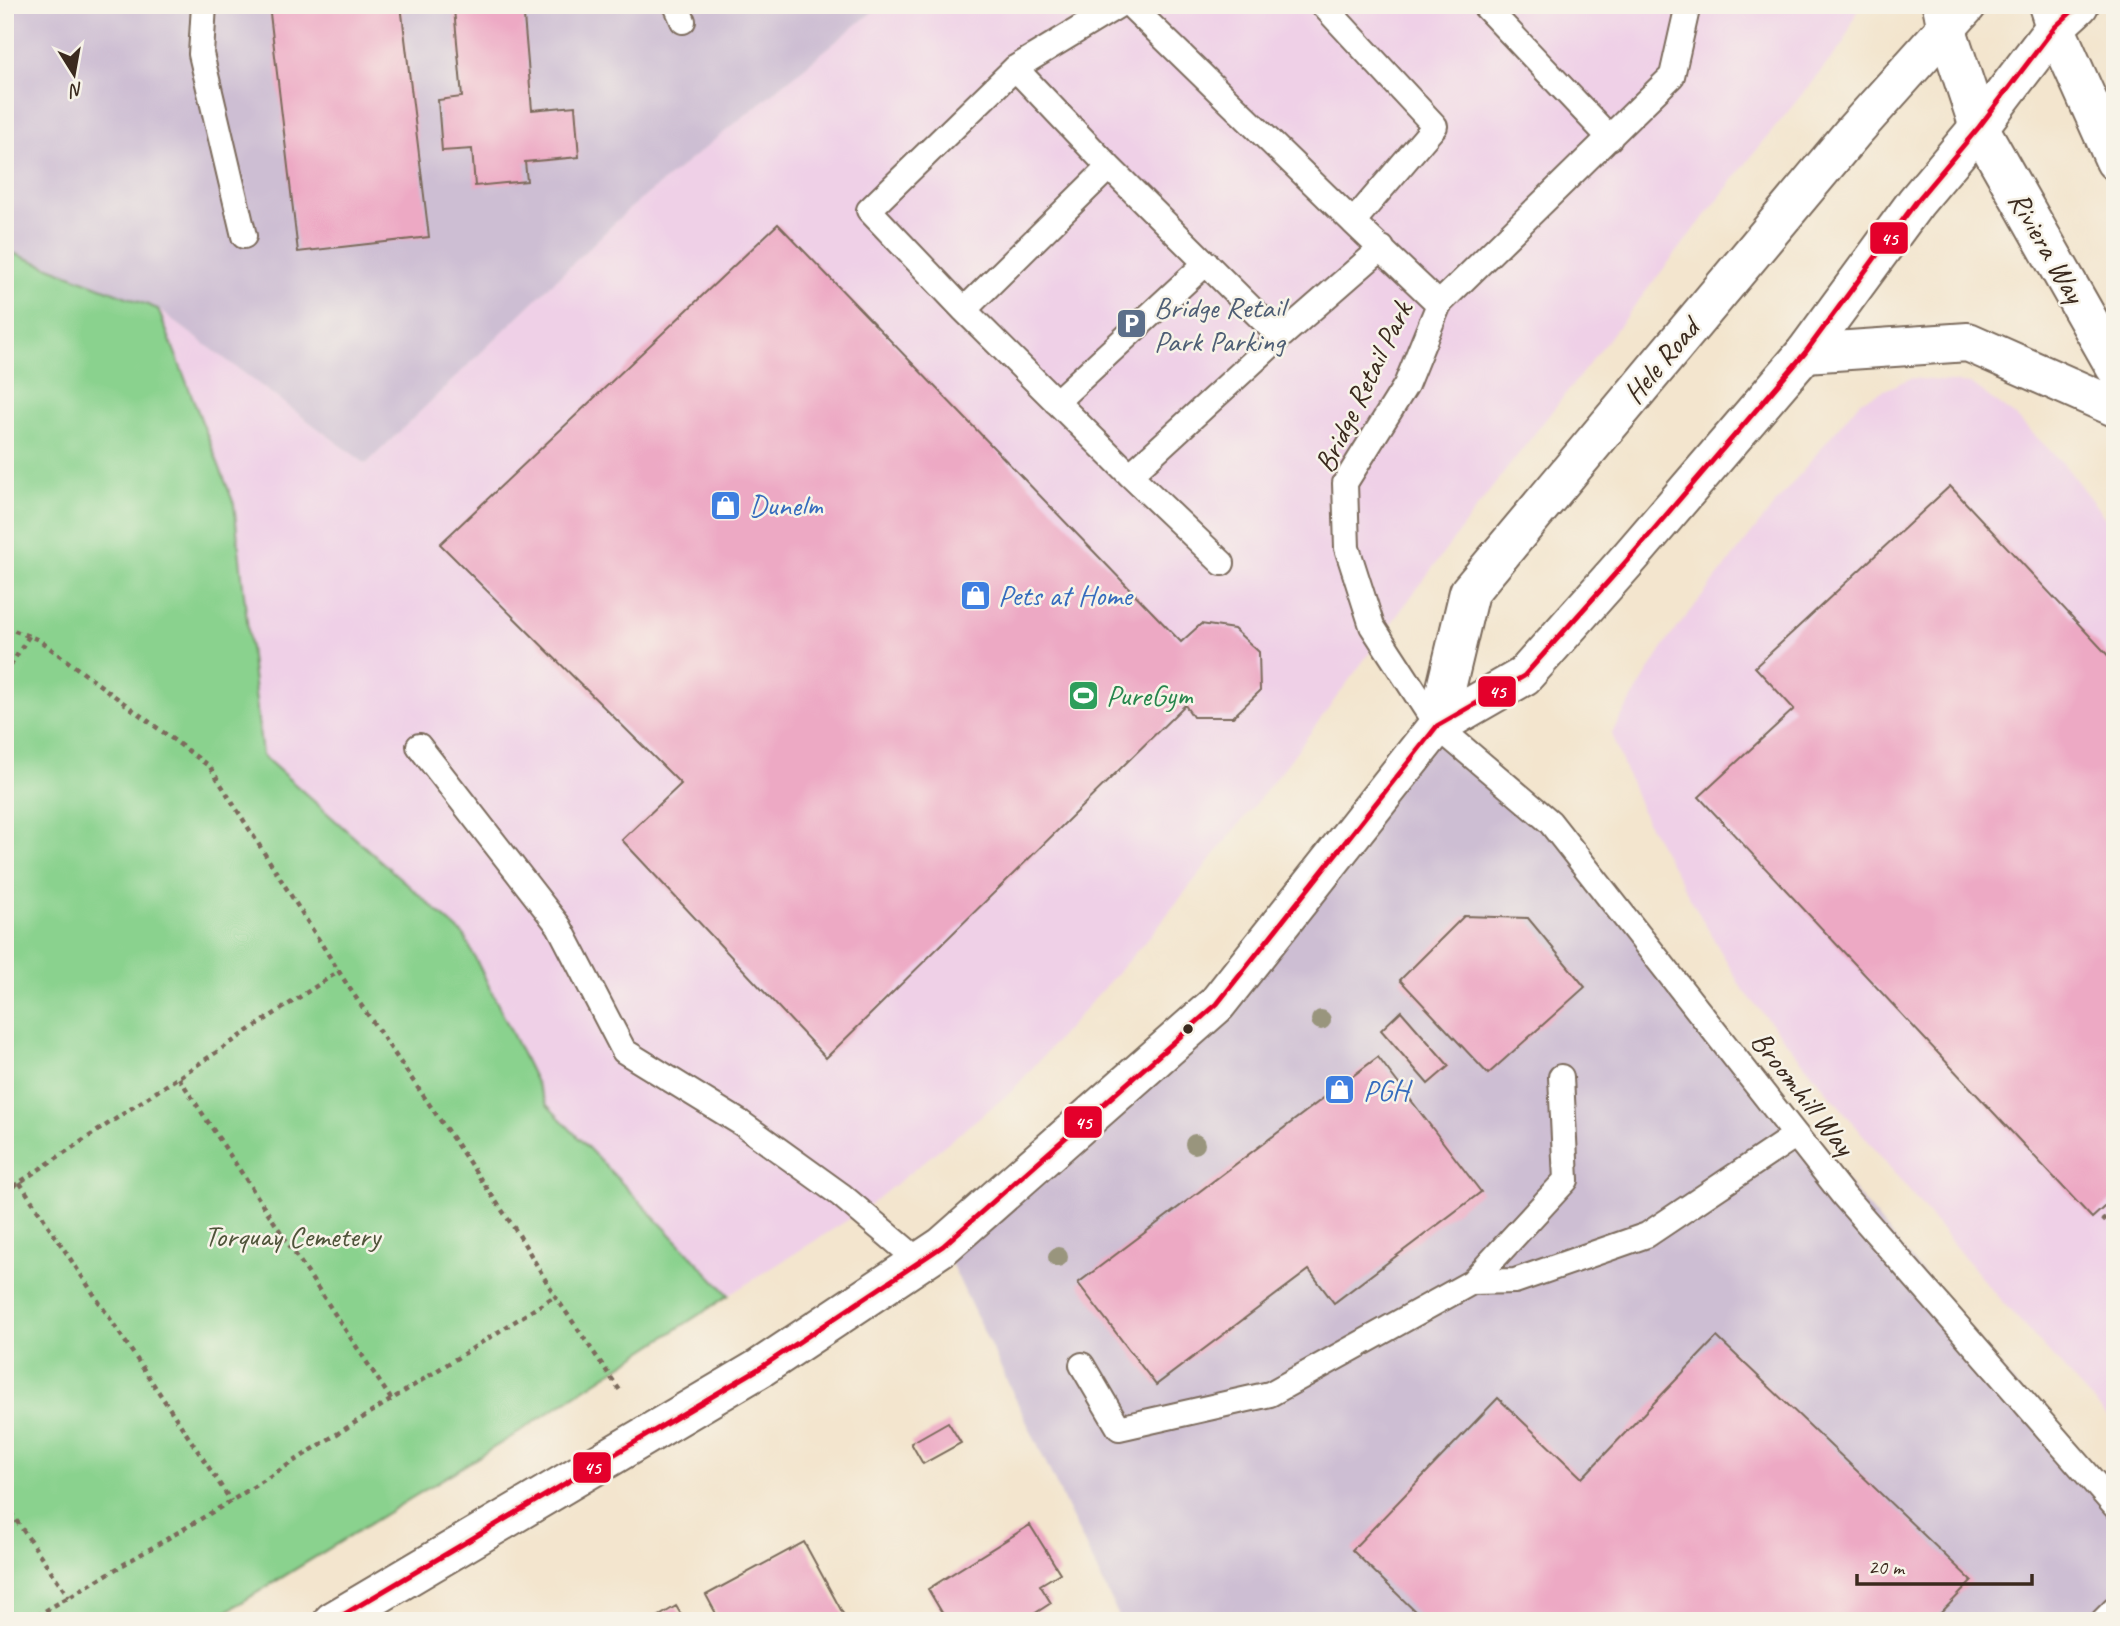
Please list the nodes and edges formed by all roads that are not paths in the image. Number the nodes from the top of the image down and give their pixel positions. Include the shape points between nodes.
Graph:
1 (204, 5) edge
2 (1119, 5) edge
3 (1130, 5) edge
4 (1323, 5) edge
5 (1483, 5) edge
6 (1688, 5) edge
7 (2061, 12) edge
8 (1952, 13) edge
9 (1015, 68) junction
10 (1979, 127) junction
11 (1610, 138) junction
12 (2115, 161) edge
13 (1109, 167) junction
14 (1353, 222) junction
15 (244, 236) dead end
16 (1382, 248) junction
17 (1206, 263) junction
18 (1439, 304) junction
19 (964, 310) junction
20 (1280, 337) junction
21 (1805, 353) junction
22 (2115, 367) edge
23 (1056, 402) junction
24 (2115, 407) edge
25 (1130, 475) junction
26 (1222, 564) dead end
27 (1437, 726) junction
28 (419, 746) dead end
29 (1561, 1077) dead end
30 (1796, 1135) junction
31 (920, 1262) junction
32 (1472, 1282) junction
33 (1082, 1365) dead end
34 (2115, 1506) edge
35 (2115, 1609) edge
36 (333, 1621) edge
37 (2103, 1621) edge

1 - 15 lane via 201,54
2 - 9 lane
3 - 14 lane, Bridge Retail Park
4 - 14 lane via 1435,126
5 - 11 lane
6 - 11 lane, Bridge Retail Park via 1672,76
7 - 10 main road, Hele Road
7 - 12 main road
8 - 10 main road, Riviera Way
8 - 27 main road, Hele Road via 1469,592
9 - 13 lane
9 - 19 lane via 869,209
10 - 21 main road, Hele Road via 1916,202
10 - 22 main road, Riviera Way
11 - 18 lane, Bridge Retail Park
13 - 17 lane
13 - 19 lane
14 - 16 lane, Bridge Retail Park
16 - 18 lane, Bridge Retail Park
16 - 20 lane
17 - 20 lane
17 - 23 lane
18 - 27 lane, Bridge Retail Park via 1406,385 1345,483 1347,548 1372,626
19 - 23 lane
20 - 25 lane
21 - 24 main road via 1968,342
21 - 27 main road, Hele Road via 1524,676
23 - 25 lane
25 - 26 lane
27 - 30 lane, Broomhill Way via 1550,822
27 - 31 main road, Hele Road via 1217,1004
28 - 31 lane via 559,926 624,1051 741,1123 841,1195
29 - 32 lane via 1566,1180
30 - 32 lane via 1647,1235 1516,1281
30 - 34 lane, Broomhill Way
31 - 36 main road, Hele Road via 760,1368
32 - 33 lane via 1270,1394 1119,1428
35 - 37 lane

